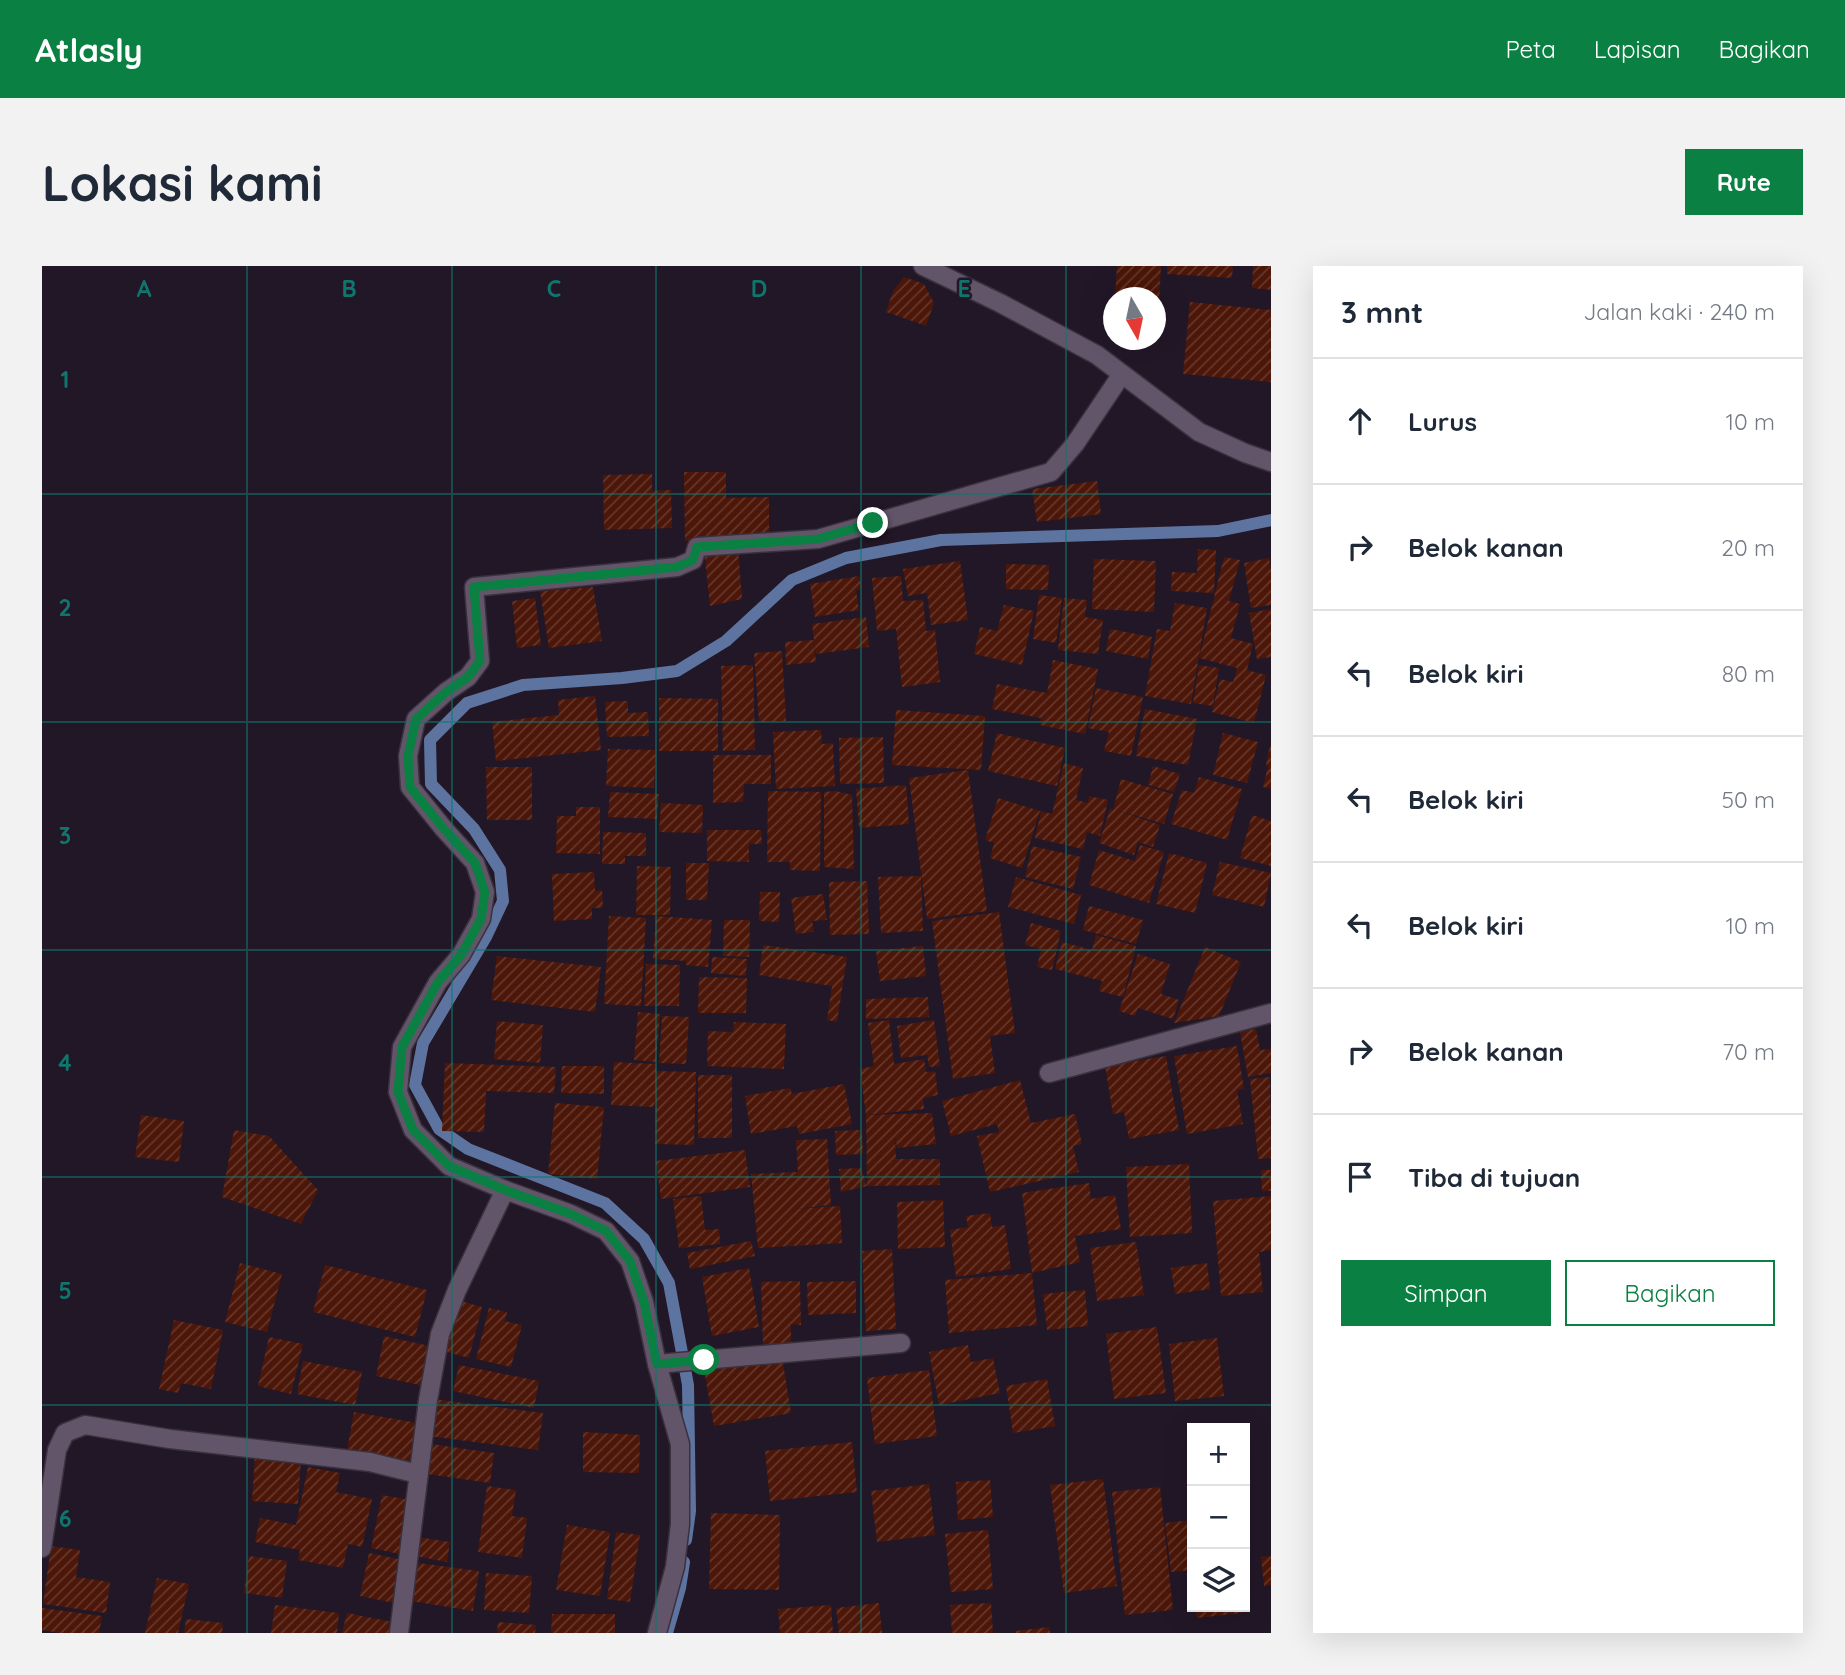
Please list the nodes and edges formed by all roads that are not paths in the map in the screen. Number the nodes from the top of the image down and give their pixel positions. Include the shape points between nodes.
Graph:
1 (923, 266) edge
2 (1122, 374) junction
3 (1271, 462) edge
4 (1271, 1013) edge
5 (1049, 1073) dead end
6 (505, 1190) junction
7 (901, 1343) dead end
8 (665, 1363) junction
9 (418, 1474) junction
10 (42, 1548) edge
11 (399, 1633) edge
12 (657, 1633) edge

1 - 2 street via 1097,355
2 - 3 street via 1199,432
2 - 6 street via 1051,472 818,539 697,547 693,560 677,567 474,587 480,661 468,677 416,719 408,756 410,787 475,863 485,892 481,919 461,955 438,982 402,1047 398,1092 413,1130 449,1166
4 - 5 street
6 - 8 street via 606,1231 630,1261
6 - 9 street via 440,1334
7 - 8 street
8 - 12 street via 680,1444 680,1524 675,1567
9 - 10 street via 370,1462 85,1425 65,1433 57,1450
9 - 11 street

